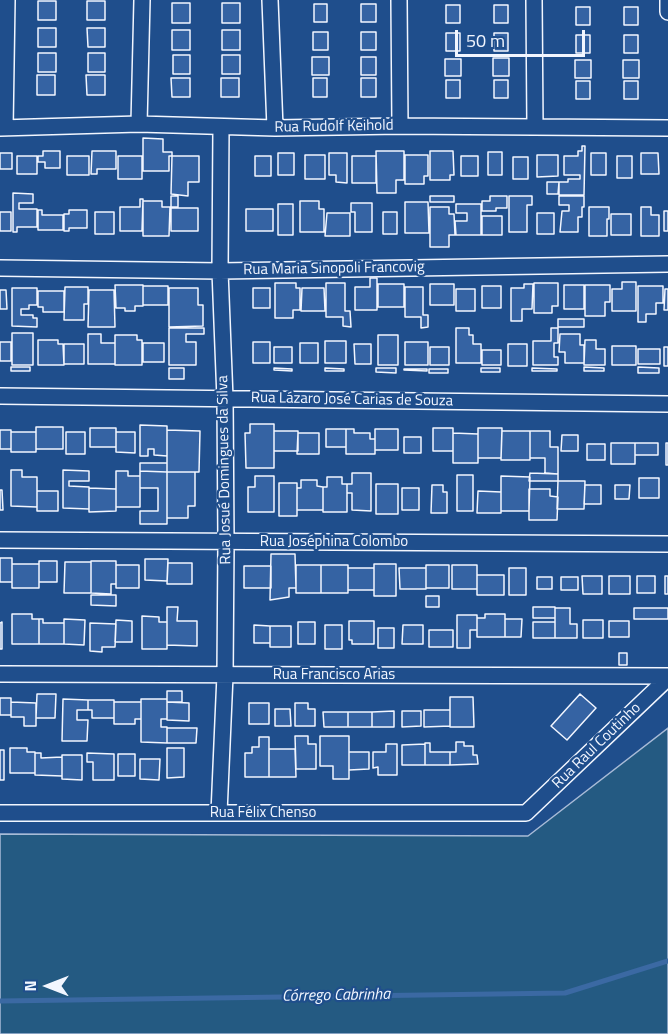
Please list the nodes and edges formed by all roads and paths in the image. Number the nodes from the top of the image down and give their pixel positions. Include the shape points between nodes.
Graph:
1 (7, 0) edge
2 (142, 0) edge
3 (270, 0) edge
4 (399, 0) edge
5 (534, 0) edge
6 (668, 0) edge
7 (668, 12) edge
8 (139, 124) junction
9 (400, 126) junction
10 (221, 127) junction
11 (535, 127) junction
12 (3, 128) edge
13 (275, 128) junction
14 (668, 128) edge
15 (668, 264) edge
16 (0, 268) edge
17 (220, 271) junction
18 (0, 396) edge
19 (225, 399) junction
20 (668, 404) edge
21 (0, 540) edge
22 (226, 542) junction
23 (668, 544) edge
24 (0, 674) edge
25 (225, 675) junction
26 (668, 677) edge
27 (0, 813) edge
28 (219, 813) junction
29 (526, 813) joint

1 - 12 street
2 - 8 street
3 - 13 street
4 - 9 street
5 - 11 street
6 - 7 street
8 - 10 street, Rua Rudolf Keihold
8 - 12 street, Rua Rudolf Keihold
9 - 11 street, Rua Rudolf Keihold
9 - 13 street, Rua Rudolf Keihold
10 - 13 street, Rua Rudolf Keihold
10 - 17 street, Rua Josué Domingues da Silva
11 - 14 street, Rua Rudolf Keihold
15 - 17 street, Rua Maria Sinopoli Francovig
16 - 17 street, Rua Maria Sinopoli Francovig
17 - 19 street, Rua Josué Domingues da Silva
18 - 19 street, Rua Lázaro José Carias de Souza
19 - 20 street, Rua Lázaro José Carias de Souza
19 - 22 street, Rua Josué Domingues da Silva
21 - 22 street, Rua Joséphina Colombo
22 - 23 street, Rua Joséphina Colombo
22 - 25 street, Rua Josué Domingues da Silva
24 - 25 street, Rua Francisco Arias
25 - 26 street, Rua Francisco Arias
25 - 28 street, Rua Josué Domingues da Silva
26 - 29 street, Rua Raul Coutinho
27 - 28 street, Rua Félix Chenso
28 - 29 street, Rua Félix Chenso

